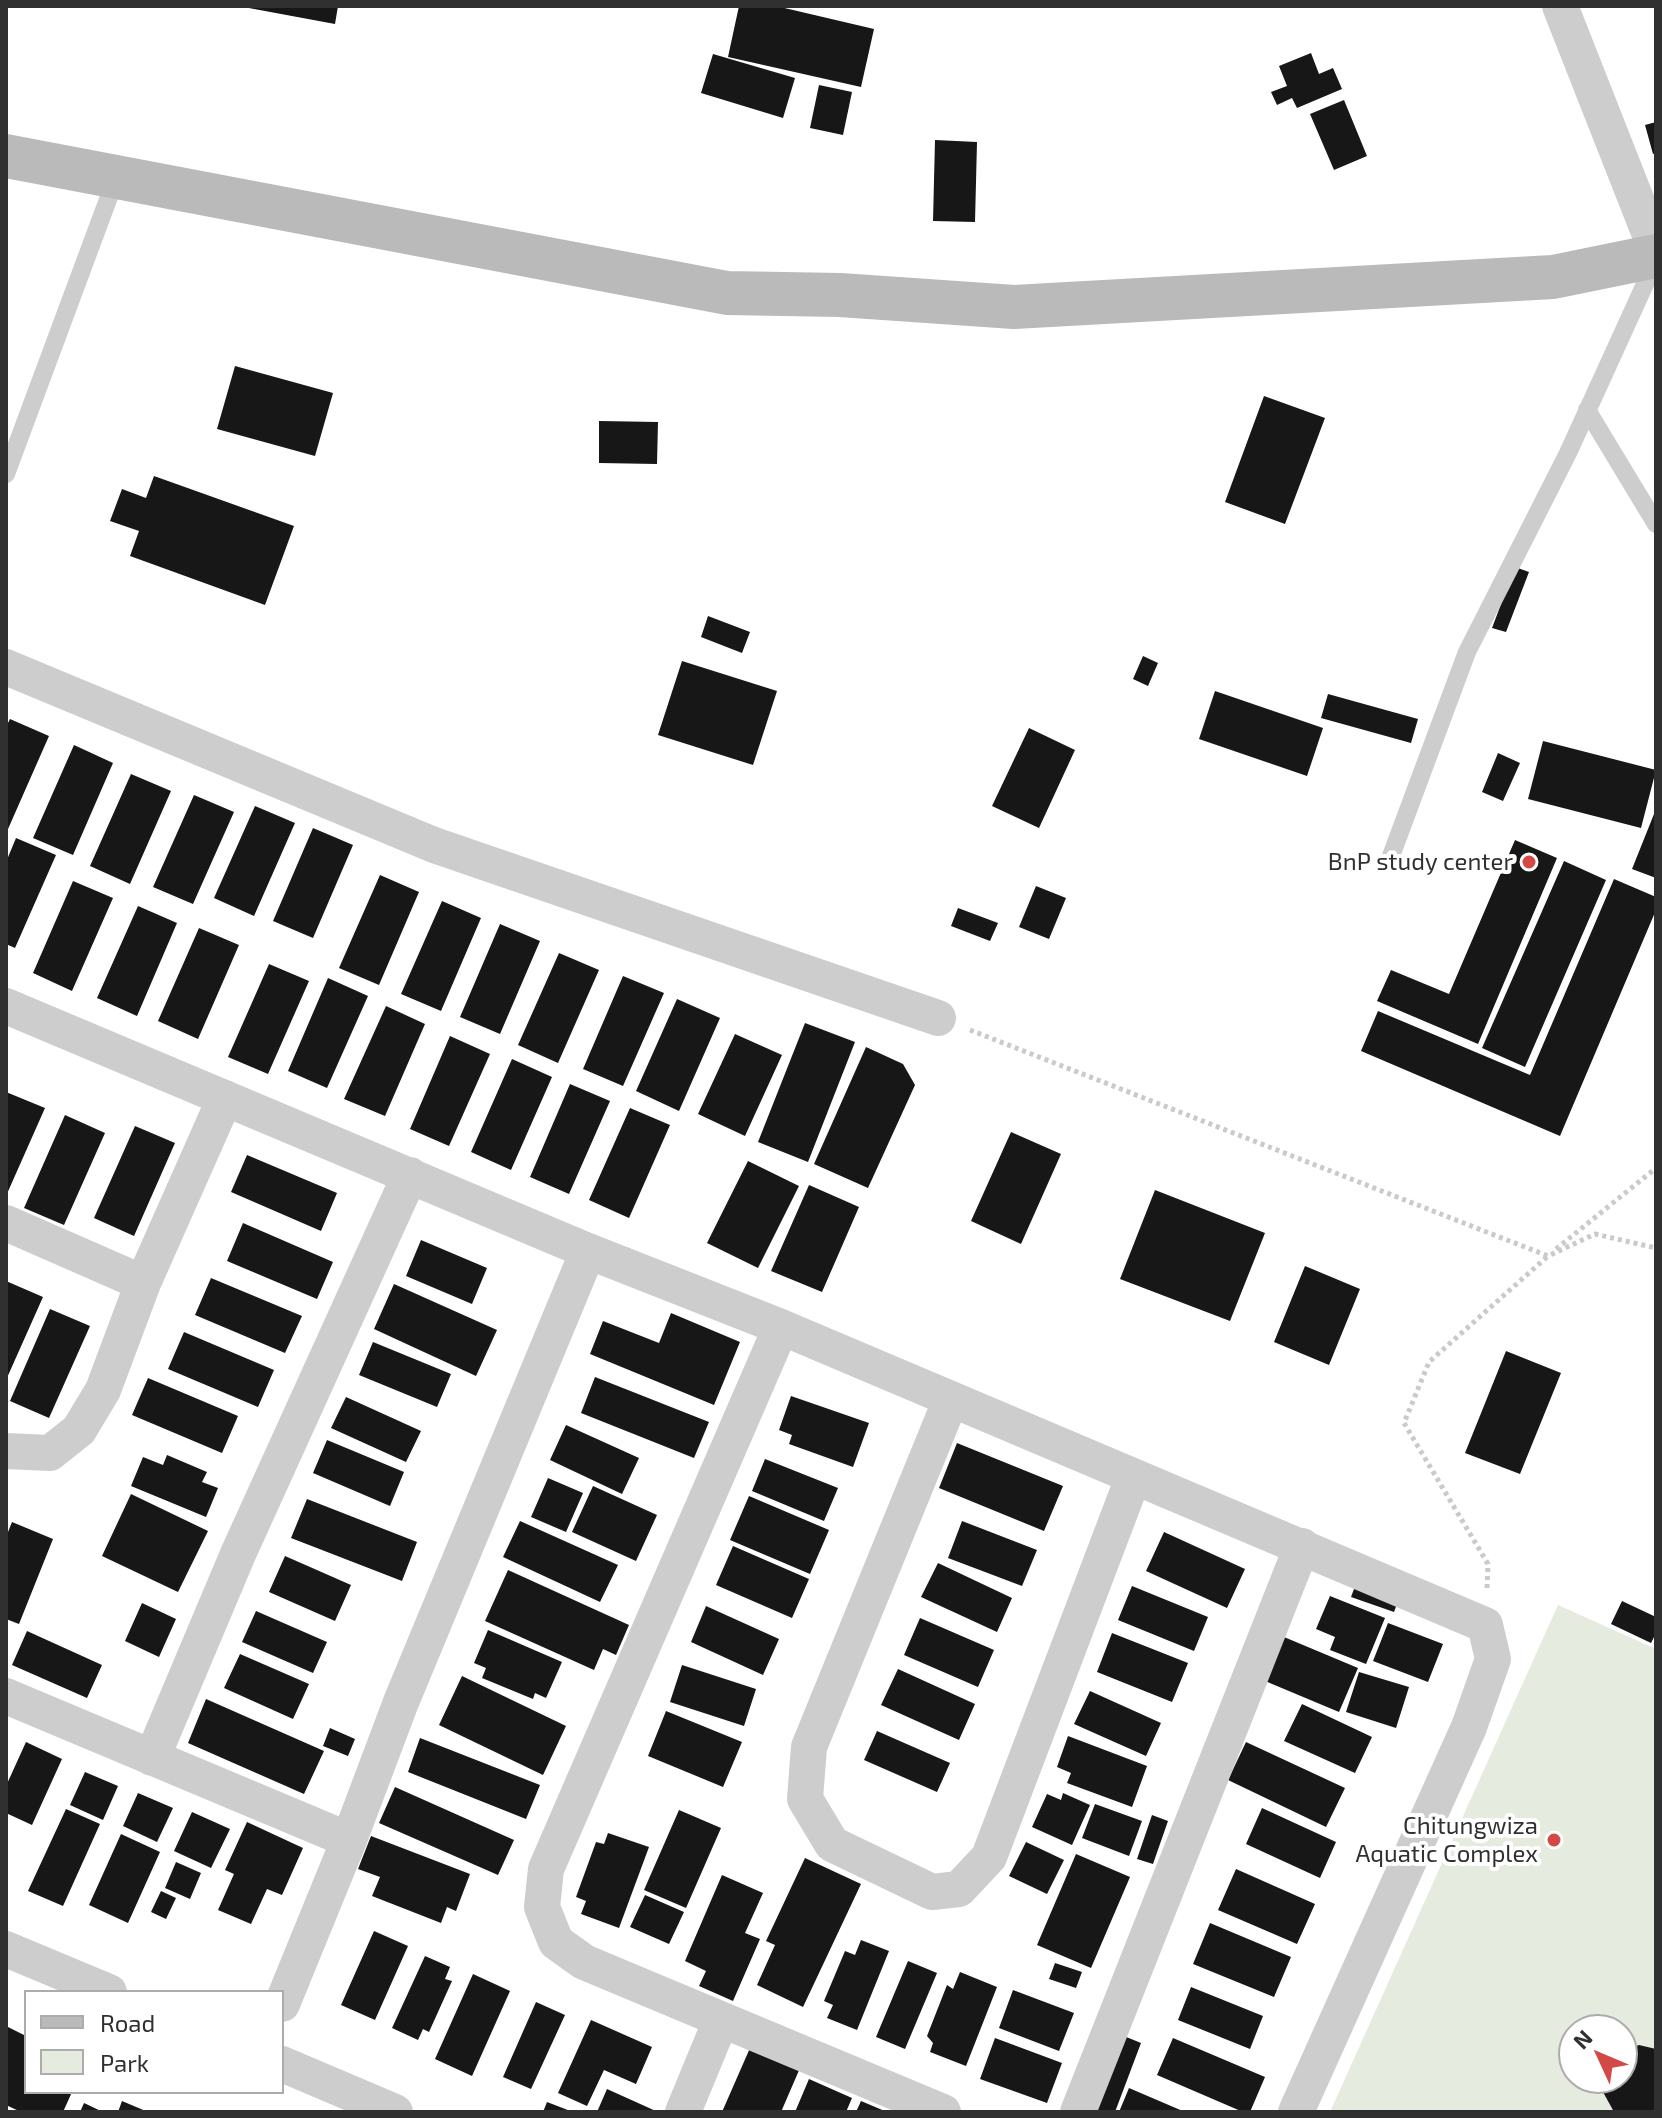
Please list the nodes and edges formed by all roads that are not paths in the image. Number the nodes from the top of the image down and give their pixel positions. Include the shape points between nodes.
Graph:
1 (1560, 6) edge
2 (6, 156) edge
3 (116, 178) junction
4 (1656, 250) edge
5 (1656, 258) edge
6 (1587, 410) junction
7 (6, 474) edge
8 (1656, 524) edge
9 (6, 667) edge
10 (1391, 856) dead end
11 (6, 1006) edge
12 (938, 1018) road end
13 (225, 1098) junction
14 (410, 1175) junction
15 (6, 1223) edge
16 (588, 1251) junction
17 (143, 1283) junction
18 (781, 1327) junction
19 (951, 1399) junction
20 (6, 1451) edge
21 (1133, 1478) junction
22 (1302, 1546) junction
23 (6, 1696) edge
24 (152, 1758) junction
25 (349, 1840) junction
26 (6, 1949) edge
27 (104, 1990) edge
28 (284, 1999) edge
29 (721, 2020) junction
30 (284, 2065) edge
31 (395, 2112) edge
32 (683, 2112) edge
33 (943, 2112) edge
34 (1078, 2112) edge
35 (1296, 2112) edge

1 - 4 street
2 - 3 street
3 - 5 street via 727,293 1014,307 1553,277
3 - 7 lane
5 - 6 lane
6 - 8 lane
6 - 10 lane via 1467,652
9 - 12 street via 434,845
11 - 13 street
13 - 14 street
13 - 17 street
14 - 16 street
14 - 24 street
15 - 17 street
16 - 18 street
16 - 25 street
17 - 20 street via 103,1390 79,1430 50,1453
18 - 19 street
18 - 29 street via 546,1869 542,1907 556,1942 584,1962
19 - 21 street
19 - 21 street via 809,1747 805,1799 832,1844 932,1892 959,1889 989,1857
21 - 22 street
22 - 34 street
22 - 35 street via 1485,1625 1493,1659 1469,1727
23 - 24 street
24 - 25 street
25 - 28 street
26 - 27 street
29 - 32 street
29 - 33 street
30 - 31 street

